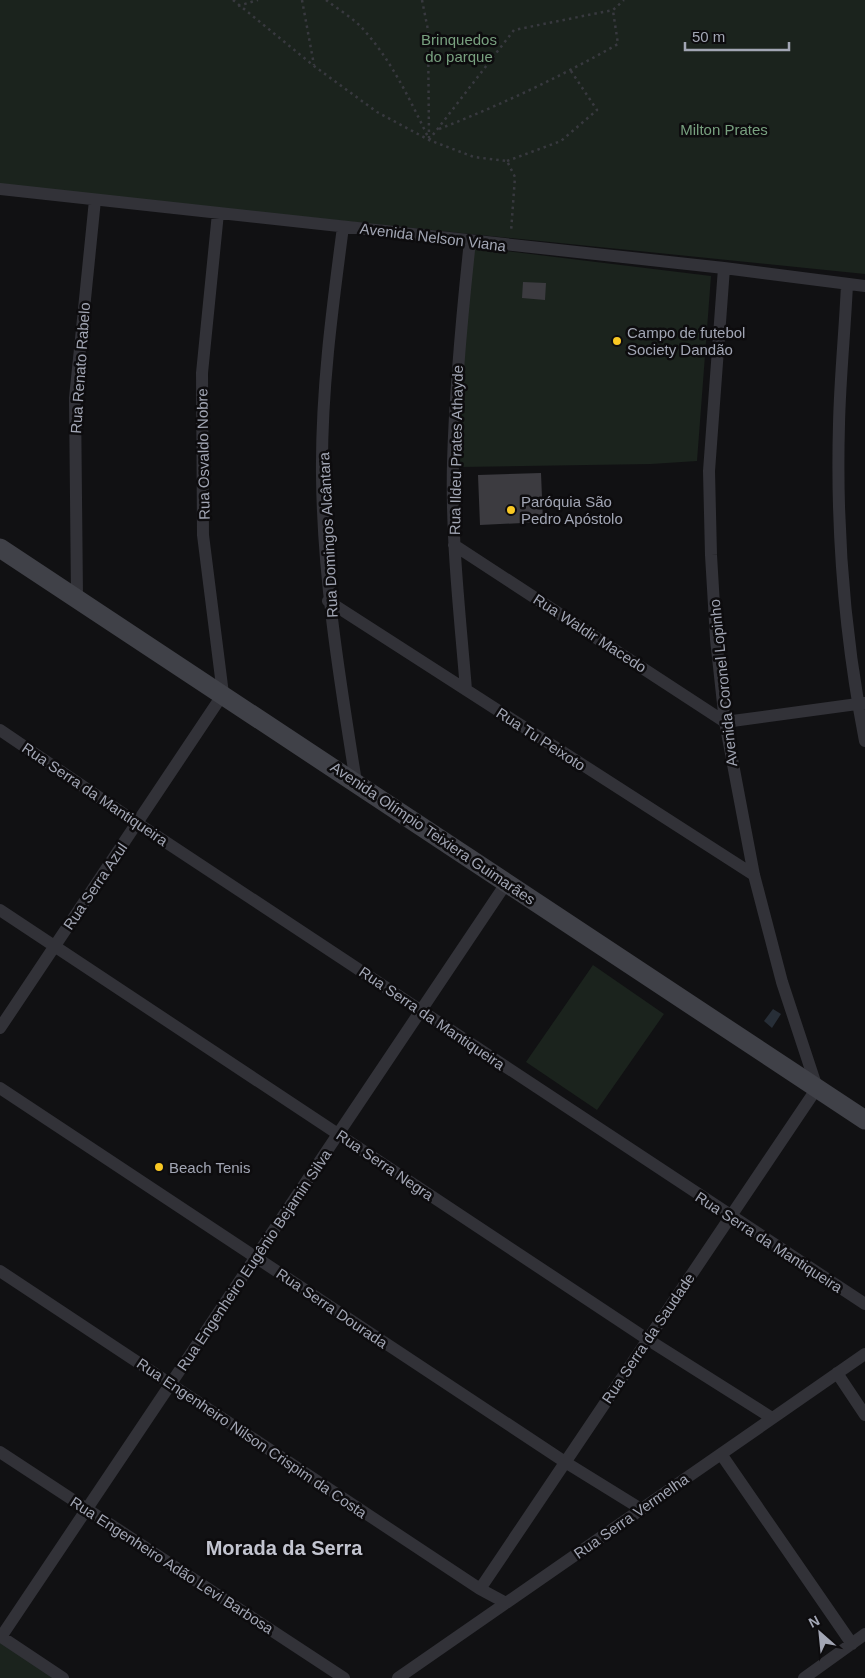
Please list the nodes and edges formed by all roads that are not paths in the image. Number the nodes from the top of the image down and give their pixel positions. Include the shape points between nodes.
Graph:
1 (0, 190) edge
2 (95, 200) junction
3 (218, 213) junction
4 (343, 227) junction
5 (470, 241) junction
6 (724, 268) junction
7 (848, 284) junction
8 (865, 286) edge
9 (454, 545) junction
10 (3, 552) edge
11 (77, 597) junction
12 (328, 601) junction
13 (466, 690) junction
14 (224, 694) junction
15 (861, 703) edge
16 (725, 722) junction
17 (0, 730) edge
18 (865, 741) edge
19 (356, 782) junction
20 (137, 823) junction
21 (754, 875) junction
22 (507, 882) junction
23 (0, 910) edge
24 (55, 946) junction
25 (421, 1011) junction
26 (0, 1028) edge
27 (0, 1088) edge
28 (817, 1088) junction
29 (865, 1120) edge
30 (338, 1134) junction
31 (730, 1216) junction
32 (256, 1257) junction
33 (0, 1270) edge
34 (865, 1304) edge
35 (647, 1339) junction
36 (865, 1354) edge
37 (837, 1373) junction
38 (171, 1384) junction
39 (865, 1415) edge
40 (772, 1418) junction
41 (0, 1452) edge
42 (721, 1454) junction
43 (565, 1462) junction
44 (87, 1509) junction
45 (642, 1509) junction
46 (480, 1589) junction
47 (506, 1603) junction
48 (865, 1634) edge
49 (0, 1637) edge
50 (852, 1644) junction
51 (63, 1678) edge
52 (344, 1678) edge
53 (398, 1678) edge
54 (804, 1678) edge

1 - 2 street, Avenida Nelson Viana
2 - 3 street, Avenida Nelson Viana
2 - 11 street, Rua Renato Rabelo via 75,398
3 - 4 street, Avenida Nelson Viana
3 - 14 street, Rua Osvaldo Nobre via 202,374 203,535
4 - 5 street, Avenida Nelson Viana
4 - 12 street, Rua Domingos Alcântara via 327,351 323,448
5 - 6 street, Avenida Nelson Viana
5 - 9 street, Rua Ildeu Prates Athayde via 458,349 453,465
6 - 7 street, Avenida Nelson Viana
6 - 16 street, Avenida Coronel Lopinho via 709,471 716,638
7 - 8 street, Avenida Nelson Viana
7 - 15 street via 839,433 842,564
9 - 13 street, Rua Ildeu Prates Athayde
9 - 16 street, Rua Waldir Macedo
10 - 11 street, Avenida Olímpio Teixiera Guimarães
11 - 14 street, Avenida Olímpio Teixiera Guimarães
12 - 13 street, Rua Tu Peixoto
12 - 19 street, Rua Domingos Alcântara
13 - 21 street, Rua Tu Peixoto
14 - 19 street, Avenida Olímpio Teixiera Guimarães
14 - 20 street, Rua Serra Azul
15 - 16 street
15 - 18 street
16 - 21 street, Avenida Coronel Lopinho
17 - 20 street, Rua Serra da Mantiqueira
19 - 22 street, Avenida Olímpio Teixiera Guimarães
20 - 24 street, Rua Serra Azul
20 - 25 street, Rua Serra da Mantiqueira
21 - 28 street, Avenida Coronel Lopinho via 782,982
22 - 25 street, Rua Engenheiro Eugênio Bejamin Silva
22 - 28 street, Avenida Olímpio Teixiera Guimarães
23 - 24 street, Rua Serra Negra
24 - 26 street, Rua Serra Azul
24 - 30 street, Rua Serra Negra
25 - 30 street, Rua Engenheiro Eugênio Bejamin Silva
25 - 31 street, Rua Serra da Mantiqueira
27 - 32 street, Rua Serra Dourada
28 - 29 street, Avenida Olímpio Teixiera Guimarães
28 - 31 street, Rua Serra da Saudade
30 - 32 street, Rua Engenheiro Eugênio Bejamin Silva
30 - 35 street, Rua Serra Negra
31 - 34 street, Rua Serra da Mantiqueira
31 - 35 street, Rua Serra da Saudade
32 - 38 street, Rua Engenheiro Eugênio Bejamin Silva
32 - 43 street, Rua Serra Dourada
33 - 38 street, Rua Engenheiro Nilson Crispim da Costa
35 - 40 street, Rua Serra Negra
35 - 43 street, Rua Serra da Saudade
36 - 37 street, Rua Serra Vermelha
37 - 39 street
37 - 40 street, Rua Serra Vermelha
38 - 44 street, Rua Engenheiro Eugênio Bejamin Silva
38 - 46 street, Rua Engenheiro Nilson Crispim da Costa
40 - 42 street, Rua Serra Vermelha
41 - 44 street, Rua Engenheiro Adão Levi Barbosa
42 - 45 street, Rua Serra Vermelha
42 - 50 street
43 - 45 street, Rua Serra Dourada
43 - 46 street, Rua Serra da Saudade
44 - 49 street, Rua Engenheiro Eugênio Bejamin Silva
44 - 52 street, Rua Engenheiro Adão Levi Barbosa
45 - 47 street, Rua Serra Vermelha
46 - 47 street, Rua Engenheiro Nilson Crispim da Costa
47 - 53 street, Rua Serra Vermelha
48 - 50 street
49 - 51 street
50 - 54 street

